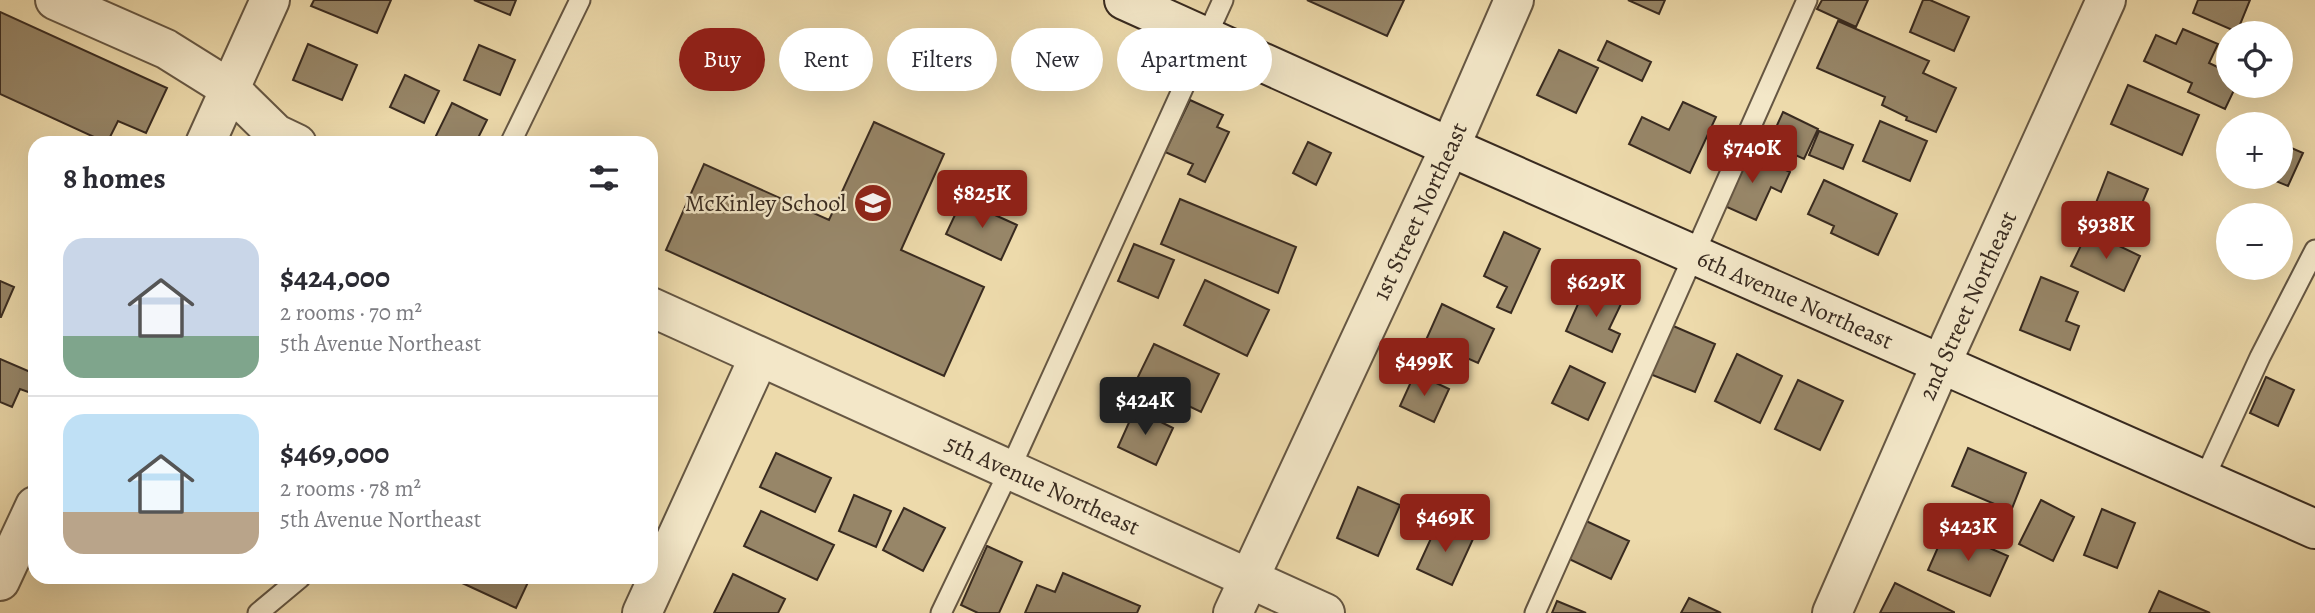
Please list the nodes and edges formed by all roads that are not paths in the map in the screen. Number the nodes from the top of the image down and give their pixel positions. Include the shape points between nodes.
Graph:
1 (55, 0) edge
2 (270, 0) edge
3 (580, 0) edge
4 (1124, 0) edge
5 (1223, 0) edge
6 (1514, 0) edge
7 (1807, 0) edge
8 (2106, 0) edge
9 (1186, 28) edge
10 (1210, 28) edge
11 (1272, 67) edge
12 (230, 89) junction
13 (1182, 91) edge
14 (209, 136) edge
15 (280, 136) edge
16 (514, 136) edge
17 (1450, 148) junction
18 (2315, 250) edge
19 (1694, 255) junction
20 (658, 310) edge
21 (759, 357) junction
22 (1941, 364) junction
23 (1010, 469) junction
24 (2204, 479) junction
25 (28, 521) edge
26 (2315, 529) edge
27 (658, 578) edge
28 (1249, 578) junction
29 (0, 581) edge
30 (293, 584) edge
31 (655, 584) edge
32 (258, 613) edge
33 (642, 613) edge
34 (941, 613) edge
35 (1233, 613) edge
36 (1325, 613) edge
37 (1535, 613) edge
38 (1832, 613) edge

1 - 12 street via 166,49
2 - 12 street
3 - 16 lane
4 - 9 street, 6th Avenue Northeast
5 - 10 lane
6 - 17 street, 1st Street Northeast
7 - 19 lane
8 - 22 street, 2nd Street Northeast
11 - 17 street, 6th Avenue Northeast
12 - 14 street
12 - 15 street
13 - 23 lane
17 - 19 street, 6th Avenue Northeast
17 - 28 street, 1st Street Northeast
18 - 24 lane
19 - 22 street, 6th Avenue Northeast
19 - 37 lane
20 - 21 street, 5th Avenue Northeast
21 - 23 street, 5th Avenue Northeast
21 - 27 street
22 - 24 street, 6th Avenue Northeast
22 - 38 street, 2nd Street Northeast
23 - 28 street, 5th Avenue Northeast
23 - 34 lane
24 - 26 street, 6th Avenue Northeast
25 - 29 street
28 - 35 street, 1st Street Northeast
28 - 36 street, 5th Avenue Northeast
30 - 32 lane
31 - 33 street

